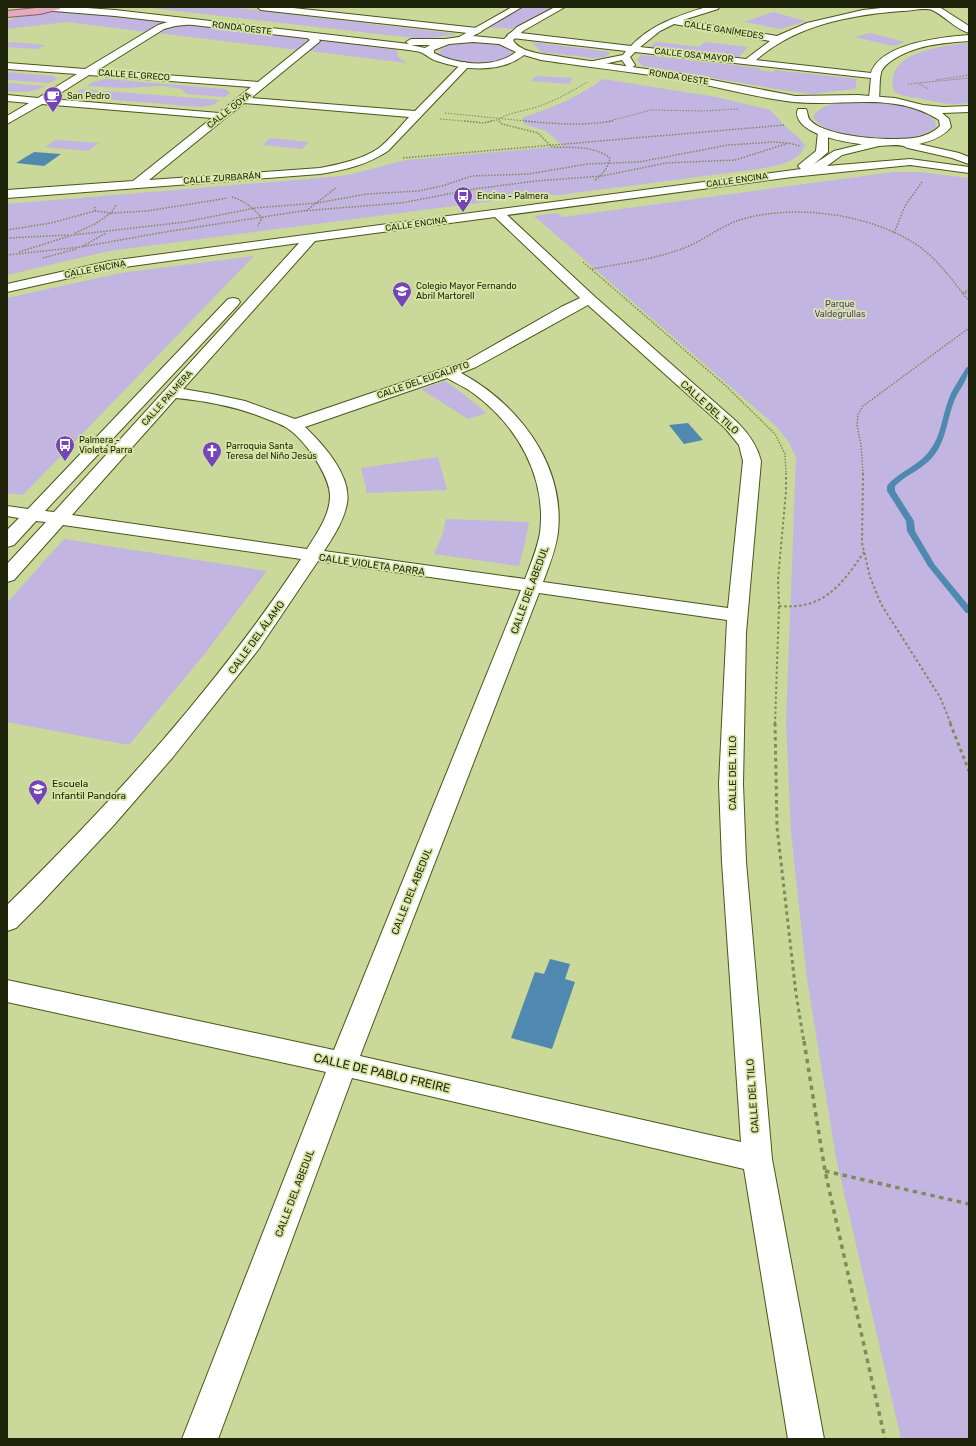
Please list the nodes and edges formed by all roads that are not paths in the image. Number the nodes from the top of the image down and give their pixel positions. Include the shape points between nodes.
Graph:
1 (56, 7) edge
2 (104, 7) edge
3 (261, 7) edge
4 (350, 7) edge
5 (518, 7) edge
6 (561, 7) edge
7 (715, 7) edge
8 (854, 7) edge
9 (933, 7) edge
10 (937, 7) edge
11 (23, 13) junction
12 (869, 13) junction
13 (7, 14) edge
14 (334, 15) junction
15 (7, 18) edge
16 (671, 21) junction
17 (191, 22) junction
18 (969, 30) edge
19 (477, 31) junction
20 (310, 36) junction
21 (777, 38) junction
22 (969, 38) edge
23 (511, 39) junction
24 (459, 40) junction
25 (446, 42) junction
26 (633, 48) junction
27 (429, 52) junction
28 (522, 52) junction
29 (625, 57) junction
30 (509, 61) junction
31 (748, 62) junction
32 (591, 64) junction
33 (465, 65) junction
34 (7, 66) edge
35 (632, 69) junction
36 (86, 72) junction
37 (875, 76) junction
38 (260, 85) junction
39 (874, 94) junction
40 (7, 98) edge
41 (242, 100) junction
42 (835, 100) junction
43 (40, 101) junction
44 (917, 106) junction
45 (969, 109) edge
46 (802, 111) junction
47 (417, 114) junction
48 (221, 116) junction
49 (969, 118) edge
50 (7, 121) edge
51 (945, 121) junction
52 (823, 132) junction
53 (931, 138) junction
54 (882, 142) junction
55 (899, 143) junction
56 (969, 151) edge
57 (969, 161) edge
58 (969, 170) edge
59 (792, 173) junction
60 (137, 184) junction
61 (7, 194) edge
62 (498, 213) junction
63 (311, 238) junction
64 (290, 241) junction
65 (7, 288) edge
66 (589, 299) junction
67 (448, 372) junction
68 (171, 392) junction
69 (294, 425) junction
70 (7, 511) edge
71 (32, 514) junction
72 (60, 518) junction
73 (7, 541) edge
74 (312, 555) junction
75 (7, 576) edge
76 (532, 586) junction
77 (737, 614) junction
78 (7, 921) edge
79 (7, 991) edge
80 (343, 1064) junction
81 (757, 1159) junction
82 (200, 1439) edge
83 (806, 1439) edge

1 - 11 main road
1 - 17 street, RONDA OESTE
2 - 25 street, RONDA OESTE via 407,42
3 - 14 street
4 - 14 street
5 - 19 street
6 - 23 street
7 - 16 street
8 - 12 street
9 - 10 street
9 - 12 street
9 - 18 street
11 - 13 main road
11 - 15 main road
12 - 21 street via 818,23
14 - 19 street
16 - 21 street, CALLE GANÍMEDES
16 - 26 street via 647,35
17 - 20 street, RONDA OESTE
17 - 36 street via 161,27
19 - 24 street
20 - 27 street, RONDA OESTE via 409,47
20 - 38 street, CALLE GOYA via 315,41
21 - 31 street
22 - 37 street via 938,41 904,51 887,60 879,67
23 - 24 street, CALLE OSA MAYOR
23 - 26 street, CALLE OSA MAYOR
23 - 28 street, RONDA OESTE
24 - 25 street
25 - 27 street via 435,45
26 - 29 street
26 - 31 street, CALLE OSA MAYOR
27 - 33 street, RONDA OESTE via 436,59
28 - 30 street
28 - 32 street, RONDA OESTE
29 - 32 street
29 - 35 street
30 - 33 street, RONDA OESTE
30 - 46 street, RONDA OESTE via 550,64 677,82 772,100
31 - 37 street, CALLE OSA MAYOR
32 - 35 street, RONDA OESTE
33 - 47 street, CALLE ZURBARÁN
34 - 36 street, CALLE EL GRECO
35 - 42 street, RONDA OESTE via 795,98
36 - 38 street, CALLE EL GRECO
36 - 43 street
37 - 39 street
38 - 41 street, CALLE GOYA
39 - 42 street, RONDA OESTE
39 - 44 street, RONDA OESTE
40 - 43 street
41 - 47 street
41 - 48 street, CALLE GOYA
42 - 46 street, RONDA OESTE via 814,104
43 - 48 street
43 - 50 street
44 - 45 street via 943,110
44 - 51 street, RONDA OESTE via 940,115
46 - 52 street via 807,124
47 - 60 street, CALLE ZURBARÁN via 374,157 342,168
48 - 60 street, CALLE GOYA
49 - 51 street
51 - 53 street via 946,127 943,131
52 - 54 street via 848,139
52 - 59 street via 822,152
53 - 55 street
53 - 56 street
54 - 55 street
54 - 59 street via 838,153 820,166
55 - 57 street via 955,155
58 - 59 street, CALLE ENCINA via 910,162
59 - 62 street, CALLE ENCINA
60 - 61 street, CALLE ZURBARÁN
62 - 63 street, CALLE ENCINA
62 - 66 street, CALLE DEL TILO
63 - 64 street, CALLE ENCINA
63 - 68 street, CALLE PALMERA
64 - 65 street, CALLE ENCINA via 110,265
64 - 71 street, CALLE PALMERA
66 - 67 street, CALLE DEL EUCALIPTO via 471,364
66 - 77 street, CALLE DEL TILO via 731,425 749,446 752,461
67 - 69 street, CALLE DEL EUCALIPTO
67 - 76 street, CALLE DEL ABEDUL via 479,390 497,405 527,441 540,463 548,490 549,531
68 - 69 street, CALLE DEL ÁLAMO via 255,408
68 - 72 street, CALLE PALMERA
69 - 74 street, CALLE DEL ÁLAMO via 326,462 335,479 339,497 324,538
70 - 71 street, CALLE VIOLETA PARRA
71 - 72 street, CALLE VIOLETA PARRA
71 - 73 street, CALLE PALMERA
72 - 74 street, CALLE VIOLETA PARRA
72 - 75 street, CALLE PALMERA
74 - 76 street, CALLE VIOLETA PARRA
74 - 78 street, CALLE DEL ÁLAMO via 235,668 189,724 127,796
76 - 77 street, CALLE VIOLETA PARRA
76 - 80 street, CALLE DEL ABEDUL
77 - 81 street, CALLE DEL TILO via 731,784 734,862
79 - 80 street, CALLE DE PABLO FREIRE
80 - 81 street, CALLE DE PABLO FREIRE
80 - 82 street, CALLE DEL ABEDUL
81 - 83 street, CALLE DEL TILO

